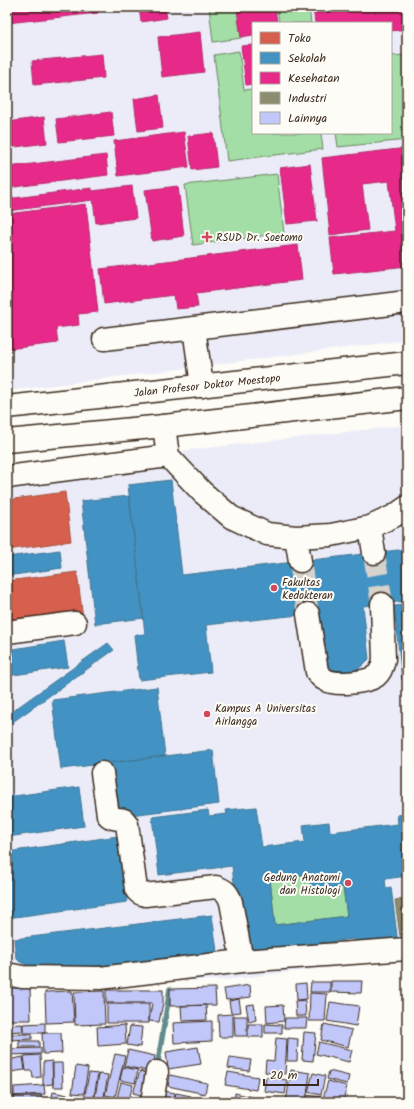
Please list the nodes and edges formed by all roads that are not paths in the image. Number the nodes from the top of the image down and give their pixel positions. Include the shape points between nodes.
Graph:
1 (407, 302) edge
2 (194, 328) junction
3 (104, 340) dead end
4 (407, 363) edge
5 (202, 386) junction
6 (407, 398) edge
7 (7, 407) edge
8 (164, 426) junction
9 (7, 441) edge
10 (168, 456) junction
11 (7, 477) edge
12 (407, 507) edge
13 (370, 527) junction
14 (296, 537) junction
15 (374, 553) tunnel mouth
16 (300, 562) tunnel mouth
17 (382, 604) tunnel mouth
18 (308, 614) tunnel mouth
19 (75, 623) dead end
20 (7, 632) edge
21 (102, 772) dead end
22 (407, 948) edge
23 (242, 961) junction
24 (7, 974) edge
25 (157, 1072) dead end
26 (152, 1102) edge

1 - 2 main road
2 - 3 main road
2 - 5 main road
4 - 5 main road, Jalan Profesor Doktor Moestopo
5 - 7 main road, Jalan Profesor Doktor Moestopo
6 - 8 main road
8 - 9 main road
8 - 10 main road
10 - 11 main road
10 - 14 main road via 231,518 267,534
12 - 13 main road
13 - 14 main road via 331,535
13 - 15 main road
14 - 16 main road
17 - 18 main road via 384,659 376,676 366,681 335,683 324,679 317,672
19 - 20 main road
21 - 23 main road via 108,815 113,819 124,820 127,824 136,888 140,894 216,887 223,889 231,902
22 - 23 main road
23 - 24 main road via 100,978 22,977
25 - 26 main road

